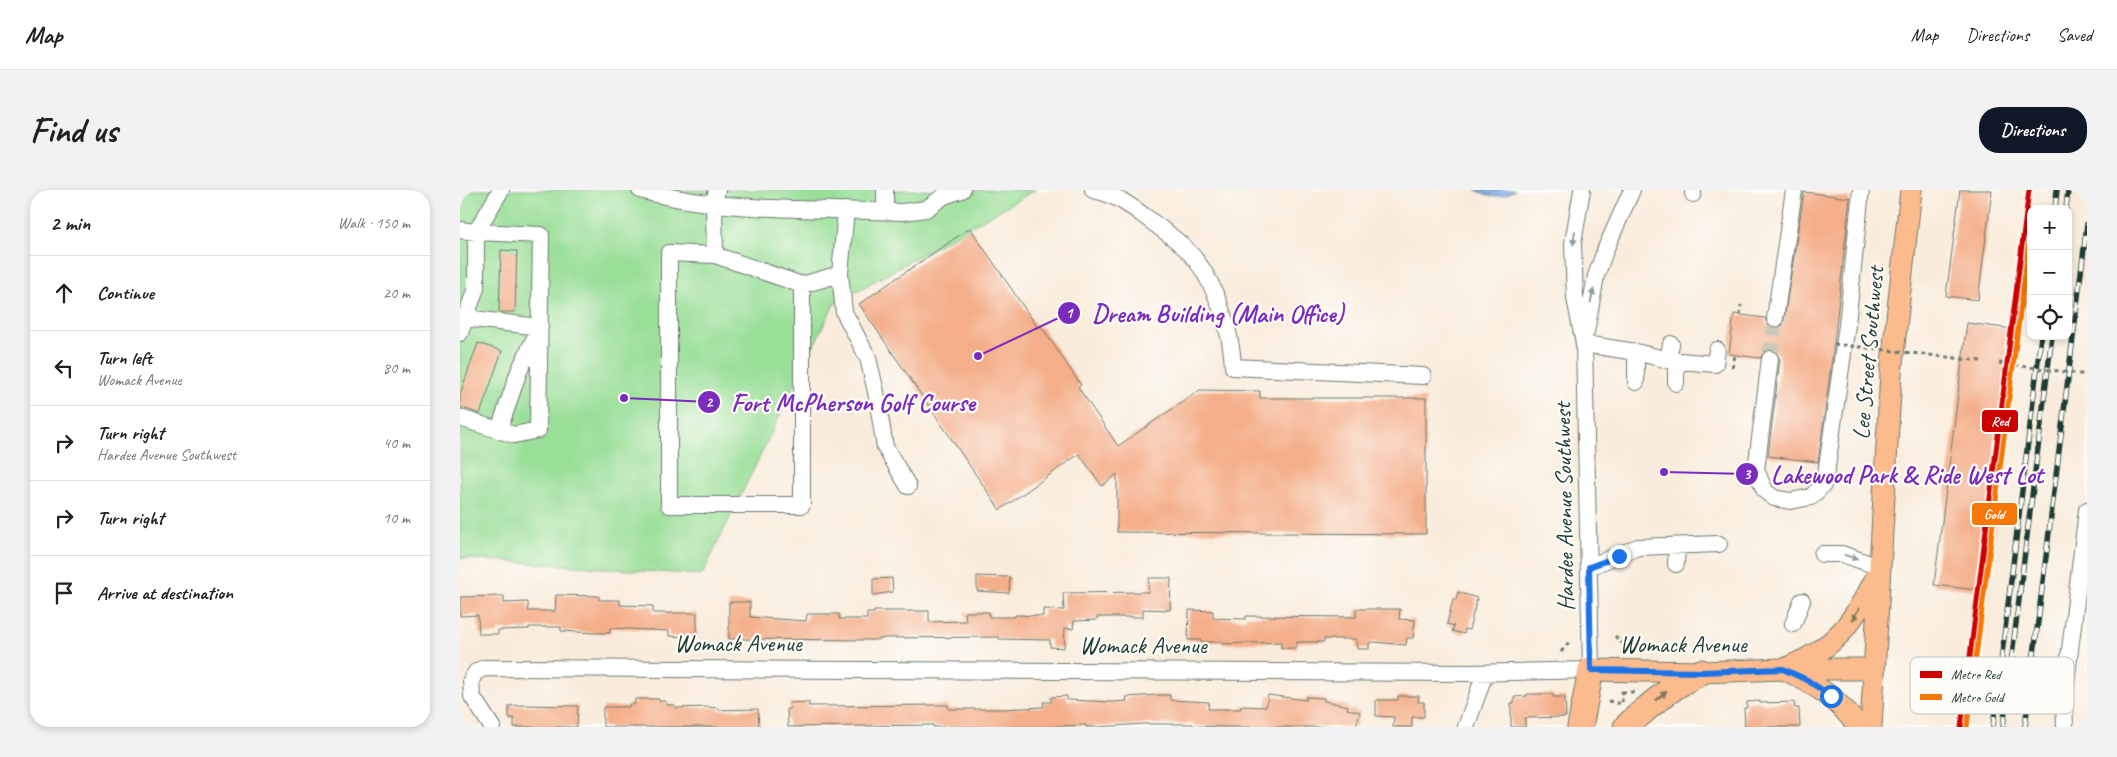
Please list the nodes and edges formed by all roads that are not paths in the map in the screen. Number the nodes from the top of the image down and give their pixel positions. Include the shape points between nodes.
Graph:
1 (501, 190) edge
2 (640, 190) edge
3 (885, 190) edge
4 (962, 190) edge
5 (1582, 190) edge
6 (1638, 190) edge
7 (1794, 190) edge
8 (1861, 190) edge
9 (1911, 190) edge
10 (1102, 191) edge
11 (716, 197) edge
12 (1630, 197) edge
13 (846, 210) junction
14 (885, 211) junction
15 (468, 231) edge
16 (715, 255) junction
17 (840, 274) junction
18 (802, 284) junction
19 (1775, 320) tunnel mouth
20 (462, 326) edge
21 (540, 327) junction
22 (1584, 344) junction
23 (1717, 350) dead end
24 (1636, 352) junction
25 (1672, 355) junction
26 (1770, 359) tunnel mouth
27 (1423, 376) dead end
28 (1636, 382) dead end
29 (1676, 383) dead end
30 (460, 418) edge
31 (498, 430) junction
32 (908, 486) dead end
33 (2087, 510) edge
34 (1718, 544) dead end
35 (1677, 546) junction
36 (1822, 554) dead end
37 (1880, 563) junction
38 (1676, 564) dead end
39 (1589, 567) junction
40 (1802, 601) dead end
41 (1793, 624) dead end
42 (2069, 657) edge
43 (1783, 669) junction
44 (1874, 669) junction
45 (1591, 670) junction
46 (1701, 672) junction
47 (1485, 673) junction
48 (2065, 714) edge
49 (492, 727) edge
50 (1466, 727) edge
51 (1580, 727) edge
52 (1595, 727) edge
53 (1626, 727) edge
54 (1858, 727) edge
55 (1871, 727) edge
56 (2065, 727) edge

1 - 15 street
2 - 11 street via 671,198
3 - 14 street
4 - 14 street via 944,196 926,209
5 -> 22 street, Hardee Avenue Southwest via 1573,243 1575,298
6 - 12 street, Hardee Avenue Southwest
7 - 19 street
8 - 26 street via 1847,325 1827,467 1823,485 1811,497 1790,501 1774,498 1765,491 1756,470
9 - 37 main road, Lee Street Southwest via 1891,373
10 - 27 street via 1167,233 1187,250 1206,274 1233,348 1233,368
11 - 13 street via 738,206
11 - 16 street
22 -> 12 street, Hardee Avenue Southwest via 1596,276
13 - 14 street
13 - 17 street
15 - 20 street via 476,288
15 - 21 street via 541,236
16 - 18 street
16 - 18 street via 669,253 669,505 802,506
17 - 18 street
17 - 32 street via 844,312 868,358 885,447
20 - 21 street
21 - 31 street via 519,371
21 - 31 street via 538,430 514,435
22 - 24 street
22 - 39 street, Hardee Avenue Southwest
23 - 25 street via 1715,364
24 - 25 street
24 - 28 street
25 - 29 street
30 - 31 street
33 - 42 street
34 - 35 street
35 - 38 street
35 - 39 street via 1638,547
36 -> 37 street via 1842,554
37 -> 43 main road via 1850,624 1807,660
37 - 44 main road, Lee Street Southwest
39 - 45 street, Hardee Avenue Southwest
40 - 41 street
43 - 44 main road, Womack Avenue
43 - 46 main road, Womack Avenue
43 - 54 main road via 1831,696
44 - 55 main road, Lee Street Southwest
45 - 46 main road, Womack Avenue
45 - 47 street, Womack Avenue
45 - 51 highway
45 - 52 highway
53 -> 46 highway via 1662,695
47 - 49 street, Womack Avenue via 484,668 471,680 472,696
47 - 50 street
48 - 56 street

